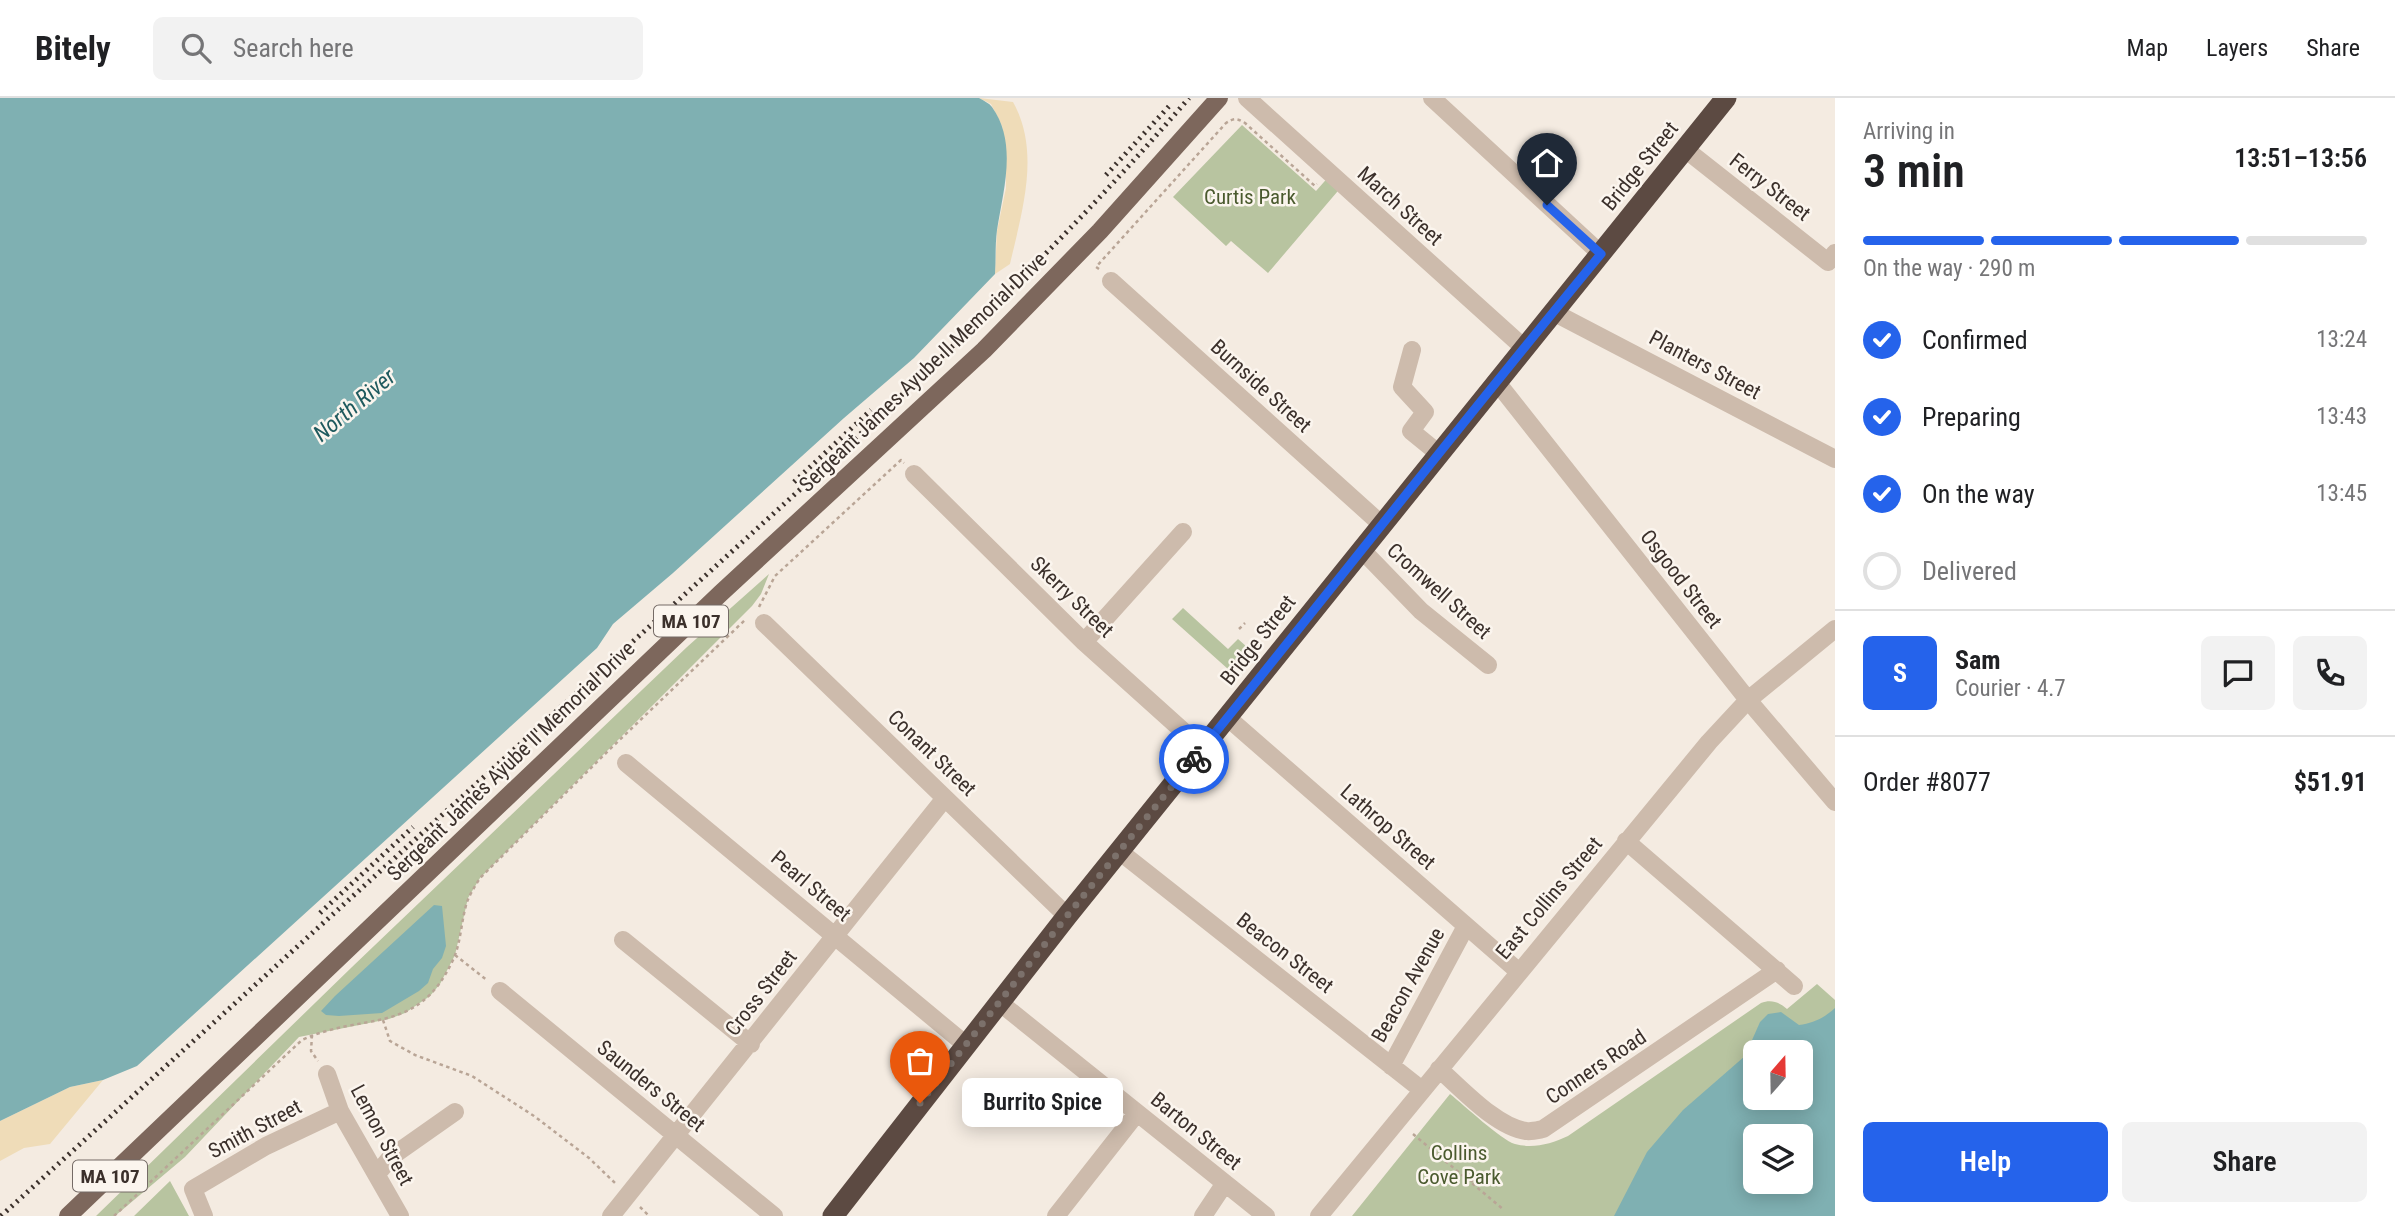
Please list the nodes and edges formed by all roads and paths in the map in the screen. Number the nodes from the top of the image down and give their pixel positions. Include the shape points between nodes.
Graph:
1 (1219, 98) edge
2 (1432, 98) edge
3 (1726, 98) edge
4 (1252, 103) edge
5 (1685, 149) junction
6 (1328, 171) junction
7 (1601, 254) junction
8 (1831, 257) edge
9 (1111, 281) joint
10 (1553, 312) junction
11 (1524, 347) junction
12 (1412, 351) dead end
13 (1496, 381) junction
14 (1438, 453) junction
15 (1835, 459) edge
16 (914, 474) joint
17 (1381, 524) junction
18 (1183, 532) dead end
19 (1361, 549) junction
20 (764, 622) dead end
21 (1245, 623) dead end
22 (1239, 629) dead end
23 (1835, 629) edge
24 (1084, 642) junction
25 (1488, 665) dead end
26 (1748, 701) junction
27 (1228, 718) junction
28 (1203, 748) junction
29 (626, 763) dead end
30 (945, 798) junction
31 (1835, 802) edge
32 (1626, 841) junction
33 (1119, 851) junction
34 (1067, 916) junction
35 (1466, 926) junction
36 (835, 936) junction
37 (623, 940) dead end
38 (455, 955) junction
39 (1777, 970) junction
40 (1518, 971) junction
41 (1794, 986) dead end
42 (500, 990) joint
43 (999, 1002) junction
44 (383, 1020) junction
45 (312, 1035) junction
46 (751, 1044) junction
47 (966, 1045) junction
48 (1391, 1066) junction
49 (1439, 1069) junction
50 (327, 1073) joint
51 (1422, 1090) junction
52 (340, 1111) junction
53 (455, 1112) dead end
54 (1137, 1113) junction
55 (1413, 1133) dead end
56 (676, 1136) junction
57 (1440, 1147) dead end
58 (1436, 1152) junction
59 (377, 1174) junction
60 (1476, 1177) dead end
61 (1471, 1182) junction
62 (1225, 1183) junction
63 (628, 1196) junction
64 (1504, 1210) dead end
65 (68, 1216) edge
66 (114, 1216) edge
67 (204, 1216) edge
68 (400, 1216) edge
69 (611, 1216) edge
70 (649, 1216) edge
71 (774, 1216) edge
72 (833, 1216) edge
73 (1056, 1216) edge
74 (1203, 1216) edge
75 (1266, 1216) edge
76 (1319, 1216) edge

1 - 65 main road, Sergeant James Ayube II Memorial Drive / MA 107 via 1100,231 975,359 721,593
2 - 7 street
3 - 5 highway, Bridge Street
4 - 6 street, March Street
5 - 7 highway, Bridge Street
5 - 8 street, Ferry Street
6 - 9 path via 1315,186 1245,123 1232,118 1096,267
6 - 11 street, March Street
7 - 10 highway, Bridge Street
9 - 17 street, Burnside Street
10 - 11 highway, Bridge Street
10 - 15 street, Planters Street
11 - 13 highway, Bridge Street
12 - 14 street via 1402,387 1425,412 1411,431
13 - 14 highway, Bridge Street
13 - 26 street, Osgood Street
14 - 17 highway, Bridge Street
16 - 24 street, Skerry Street
16 - 38 path via 901,460 840,514 775,576 759,607 480,878 468,898
17 - 19 highway, Bridge Street
18 - 24 street
19 - 25 street, Cromwell Street via 1421,611
19 - 27 highway, Bridge Street
20 - 30 street, Conant Street
21 - 22 path
23 - 26 street, East Collins Street
24 - 28 street, Skerry Street
26 - 31 street, Osgood Street
26 - 32 street, East Collins Street
27 - 28 highway, Bridge Street
27 - 35 street, Lathrop Street
28 - 33 highway, Bridge Street
29 - 36 street, Pearl Street
30 - 34 street, Conant Street
30 - 36 street, Cross Street
32 - 39 street
32 - 40 street, East Collins Street
33 - 34 highway, Bridge Street
33 - 48 street, Beacon Street
34 - 43 highway, Bridge Street
35 - 40 street, Lathrop Street
35 - 48 street, Beacon Avenue
36 - 46 street, Cross Street
36 - 47 street, Pearl Street
37 - 46 street
38 - 42 path
38 - 44 path via 430,996 405,1013
39 - 41 street
39 - 49 street, Conners Road via 1543,1129 1512,1126
40 - 49 street, East Collins Street
42 - 56 street, Saunders Street
43 - 47 highway, Bridge Street
43 - 54 street, Barton Street
44 - 45 path
44 - 63 path via 390,1041 472,1076 534,1116 589,1158
45 - 50 path via 311,1051
45 - 66 path via 288,1051
46 - 56 street, Cross Street
47 - 72 highway, Bridge Street
48 - 51 street, Beacon Street
49 - 51 street, East Collins Street
50 - 52 street, Lemon Street
51 - 76 street, East Collins Street
52 - 59 street, Lemon Street
52 - 67 street, Smith Street via 266,1146 193,1189
53 - 59 street via 391,1157
54 - 62 street, Barton Street
54 - 73 street
55 - 58 path
56 - 63 street, Cross Street
56 - 71 street, Saunders Street
57 - 58 path
58 - 61 path
59 - 68 street, Lemon Street
60 - 61 path
61 - 64 path
62 - 74 street
62 - 75 street, Barton Street
63 - 69 street, Cross Street
63 - 70 path

